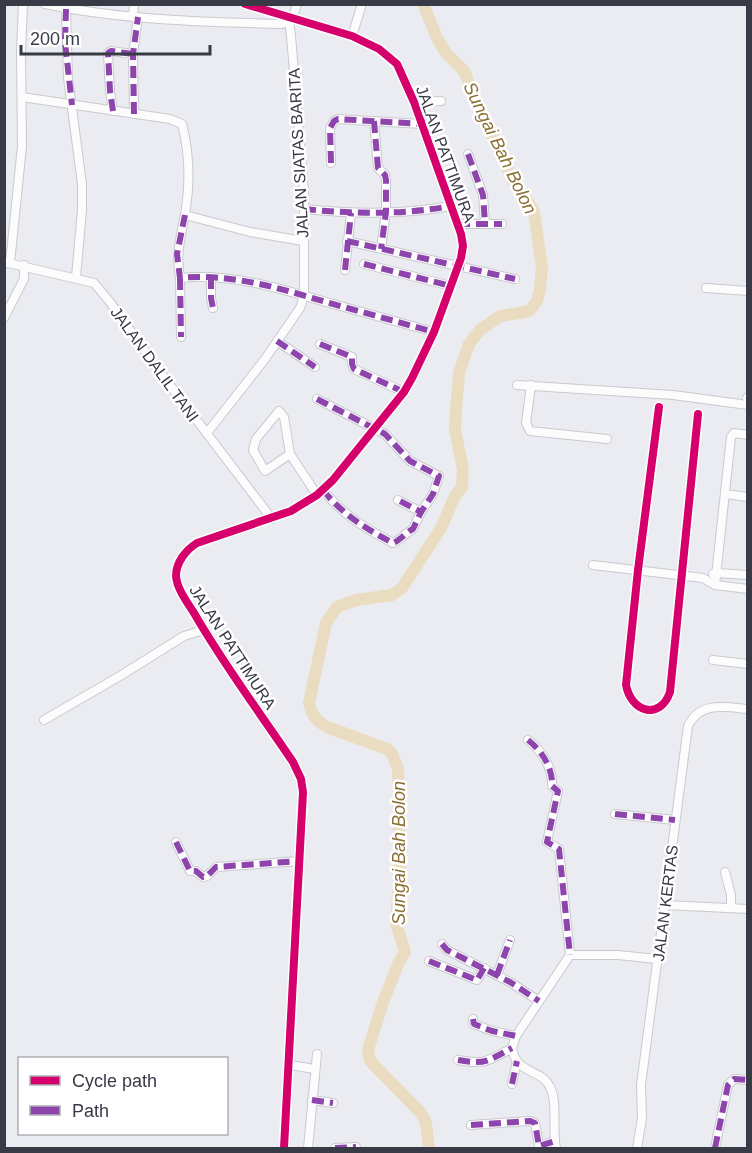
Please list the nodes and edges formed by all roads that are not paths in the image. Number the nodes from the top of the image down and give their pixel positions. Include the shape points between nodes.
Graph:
1 (23, 4) edge
2 (45, 4) edge
3 (134, 4) edge
4 (245, 4) edge
5 (297, 4) edge
6 (362, 4) edge
7 (86, 8) edge
8 (66, 9) junction
9 (135, 17) junction
10 (291, 20) junction
11 (352, 36) junction
12 (133, 54) junction
13 (22, 98) junction
14 (441, 101) dead end
15 (414, 102) junction
16 (72, 105) junction
17 (113, 111) junction
18 (134, 114) junction
19 (374, 121) junction
20 (422, 124) junction
21 (468, 154) dead end
22 (331, 163) dead end
23 (451, 206) junction
24 (304, 209) junction
25 (386, 212) junction
26 (351, 213) junction
27 (185, 215) junction
28 (486, 223) junction
29 (458, 224) junction
30 (502, 224) dead end
31 (303, 241) junction
32 (347, 241) junction
33 (381, 249) junction
34 (7, 262) edge
35 (364, 264) dead end
36 (24, 265) junction
37 (458, 267) junction
38 (345, 270) dead end
39 (76, 277) junction
40 (211, 277) junction
41 (180, 278) junction
42 (515, 279) dead end
43 (451, 286) junction
44 (706, 288) dead end
45 (747, 291) edge
46 (304, 296) junction
47 (213, 308) dead end
48 (4, 318) edge
49 (434, 332) junction
50 (181, 337) dead end
51 (277, 341) junction
52 (320, 344) dead end
53 (315, 367) dead end
54 (517, 385) dead end
55 (531, 385) junction
56 (404, 392) junction
57 (317, 399) dead end
58 (747, 405) edge
59 (659, 408) dead end
60 (698, 414) dead end
61 (374, 429) junction
62 (207, 433) junction
63 (747, 435) edge
64 (607, 440) dead end
65 (290, 454) junction
66 (320, 492) junction
67 (725, 494) junction
68 (747, 497) edge
69 (398, 500) dead end
70 (421, 512) junction
71 (272, 519) junction
72 (593, 565) dead end
73 (636, 570) junction
74 (717, 573) junction
75 (747, 575) edge
76 (681, 576) junction
77 (703, 578) junction
78 (715, 585) junction
79 (747, 589) edge
80 (203, 628) junction
81 (713, 660) dead end
82 (747, 664) edge
83 (747, 709) edge
84 (44, 720) dead end
85 (528, 740) dead end
86 (615, 814) dead end
87 (675, 820) junction
88 (176, 842) dead end
89 (300, 861) junction
90 (725, 872) dead end
91 (664, 905) junction
92 (731, 908) junction
93 (747, 909) edge
94 (510, 940) dead end
95 (442, 944) dead end
96 (570, 955) junction
97 (657, 959) junction
98 (429, 961) dead end
99 (484, 968) junction
100 (497, 975) junction
101 (539, 1001) junction
102 (473, 1018) dead end
103 (516, 1036) junction
104 (512, 1048) junction
105 (317, 1054) dead end
106 (458, 1060) dead end
107 (517, 1061) junction
108 (289, 1065) junction
109 (315, 1069) junction
110 (747, 1080) edge
111 (512, 1084) dead end
112 (312, 1100) junction
113 (333, 1103) dead end
114 (471, 1125) dead end
115 (555, 1145) edge
116 (335, 1146) edge
117 (356, 1147) dead end
118 (284, 1149) edge
119 (308, 1149) edge
120 (637, 1149) edge
121 (716, 1149) edge

1 - 13 street
2 - 8 street
3 - 9 street
4 - 10 street, JALAN PATTIMURA
5 - 10 street, JALAN SIATAS BARITA
6 - 11 street
7 - 8 street
7 - 9 street
8 - 16 street via 65,42
9 - 10 street via 282,24
9 - 12 street
10 - 11 street, JALAN PATTIMURA
10 - 24 street, JALAN SIATAS BARITA
11 - 15 street, JALAN PATTIMURA via 397,64
12 - 17 street via 108,53
12 - 18 street
13 - 16 street
13 - 34 street via 22,146
14 - 15 street
15 - 20 street, JALAN PATTIMURA
16 - 17 street
16 - 39 street via 82,197
17 - 18 street
18 - 27 street via 182,124 189,176
19 - 20 street
19 - 22 street via 334,121 330,129
19 - 25 street via 378,168 385,177
20 - 23 street, JALAN PATTIMURA
21 - 28 street via 483,195
23 - 25 street
23 - 29 street, JALAN PATTIMURA
24 - 26 street
24 - 31 street, JALAN SIATAS BARITA
25 - 26 street
25 - 33 street
26 - 32 street
27 - 31 street
27 - 41 street via 177,254
28 - 29 street
28 - 30 street
29 - 37 street, JALAN PATTIMURA via 464,246
31 - 46 street, JALAN SIATAS BARITA
32 - 33 street
32 - 38 street
33 - 37 street
34 - 36 street, JALAN DALIL TANI
35 - 43 street
36 - 39 street, JALAN DALIL TANI
36 - 48 street via 24,279
37 - 42 street
37 - 43 street, JALAN PATTIMURA
39 - 62 street, JALAN DALIL TANI via 98,287
40 - 41 street
40 - 46 street via 237,279
40 - 47 street
41 - 50 street
43 - 49 street, JALAN PATTIMURA
44 - 45 street
46 - 49 street
46 - 51 street, JALAN SIATAS BARITA
49 - 56 street, JALAN PATTIMURA
51 - 53 street
51 - 62 street, JALAN SIATAS BARITA
52 - 56 street via 352,357 354,369
54 - 55 street
55 - 58 street via 673,395
55 - 64 street via 526,423 530,431
56 - 61 street, JALAN PATTIMURA
57 - 61 street
59 - 73 street
60 - 76 street
61 - 66 street, JALAN PATTIMURA
61 - 70 street via 386,434 410,461 439,476
62 - 71 street, JALAN DALIL TANI
63 - 67 street via 732,436
65 - 65 street via 284,417 279,411 256,439 253,450 265,471
65 - 66 street
66 - 70 street via 366,528 393,543 413,529
66 - 71 street, JALAN PATTIMURA
67 - 68 street
67 - 74 street
69 - 70 street
71 - 80 street, JALAN PATTIMURA via 197,543 180,560 176,578 179,587
72 - 73 street
73 - 76 street
73 - 76 street via 626,685 633,702 646,710 662,707 670,692
74 - 75 street
74 - 77 street
74 - 78 street
76 - 77 street
77 - 78 street
78 - 79 street
80 - 84 street via 183,636
80 - 89 street, JALAN PATTIMURA via 301,779
81 - 82 street
83 - 87 street, JALAN KERTAS via 718,706 692,716 687,726
85 - 96 street via 544,757 553,777 555,788 547,842 559,849
86 - 87 street
87 - 91 street, JALAN KERTAS
88 - 89 street via 190,871 205,877 216,867
89 - 108 street, JALAN PATTIMURA
90 - 92 street
91 - 92 street
91 - 97 street, JALAN KERTAS
92 - 93 street
94 - 100 street
95 - 99 street
96 - 97 street
96 - 101 street
97 - 120 street, JALAN KERTAS
98 - 99 street via 477,980
99 - 100 street
100 - 101 street
101 - 103 street
102 - 103 street via 474,1024
103 - 104 street
104 - 106 street via 487,1061
104 - 107 street
105 - 109 street
107 - 111 street
107 - 115 street via 550,1085
108 - 109 street
108 - 118 street, JALAN PATTIMURA
109 - 112 street
110 - 121 street via 734,1079 728,1085
112 - 113 street
112 - 119 street
114 - 115 street via 482,1119 531,1121 535,1123 539,1146
116 - 117 street

